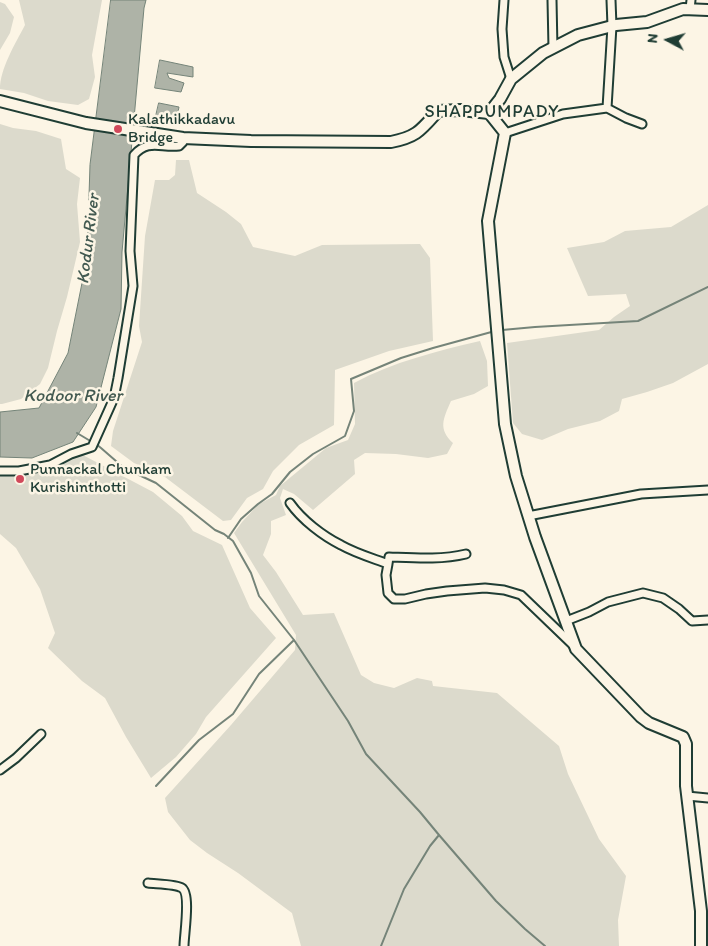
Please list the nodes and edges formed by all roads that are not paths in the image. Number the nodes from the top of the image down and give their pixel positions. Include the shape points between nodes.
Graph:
1 (504, 0) edge
2 (552, 0) edge
3 (610, 0) edge
4 (691, 4) edge
5 (708, 10) edge
6 (612, 26) junction
7 (553, 48) junction
8 (511, 79) junction
9 (0, 101) edge
10 (607, 108) junction
11 (489, 113) junction
12 (642, 124) dead end
13 (505, 133) junction
14 (183, 138) junction
15 (0, 471) edge
16 (708, 490) edge
17 (290, 504) dead end
18 (528, 516) junction
19 (466, 554) dead end
20 (388, 564) junction
21 (708, 620) edge
22 (566, 621) junction
23 (576, 649) junction
24 (41, 734) dead end
25 (0, 770) edge
26 (687, 796) junction
27 (708, 798) edge
28 (148, 883) dead end
29 (184, 946) edge
30 (701, 946) edge

1 - 8 street via 504,58
2 - 7 street
3 - 6 street
4 - 5 main road
4 - 6 main road via 647,22
6 - 7 main road via 578,35
6 - 10 street
7 - 8 main road
8 - 11 main road
9 - 14 main road via 86,123
10 - 12 street
10 - 13 street via 563,114
11 - 13 main road
11 - 14 main road via 438,111 416,134 390,142 251,142
13 - 18 main road via 488,221 504,424
14 - 15 street via 179,146 149,145 134,155 130,251 132,286 114,398 92,447 50,465
16 - 18 street via 642,494
17 - 20 street via 312,526 340,545
18 - 22 main road
19 - 20 street via 453,558 389,557
20 - 23 street via 388,594 394,599 457,590 504,590 520,595
21 - 22 street via 692,621 663,598 643,594 608,602
22 - 23 main road
23 - 26 main road via 641,717 683,737 686,744
24 - 25 street
26 - 27 street
26 - 30 main road via 701,911
28 - 29 street via 174,886 185,892

